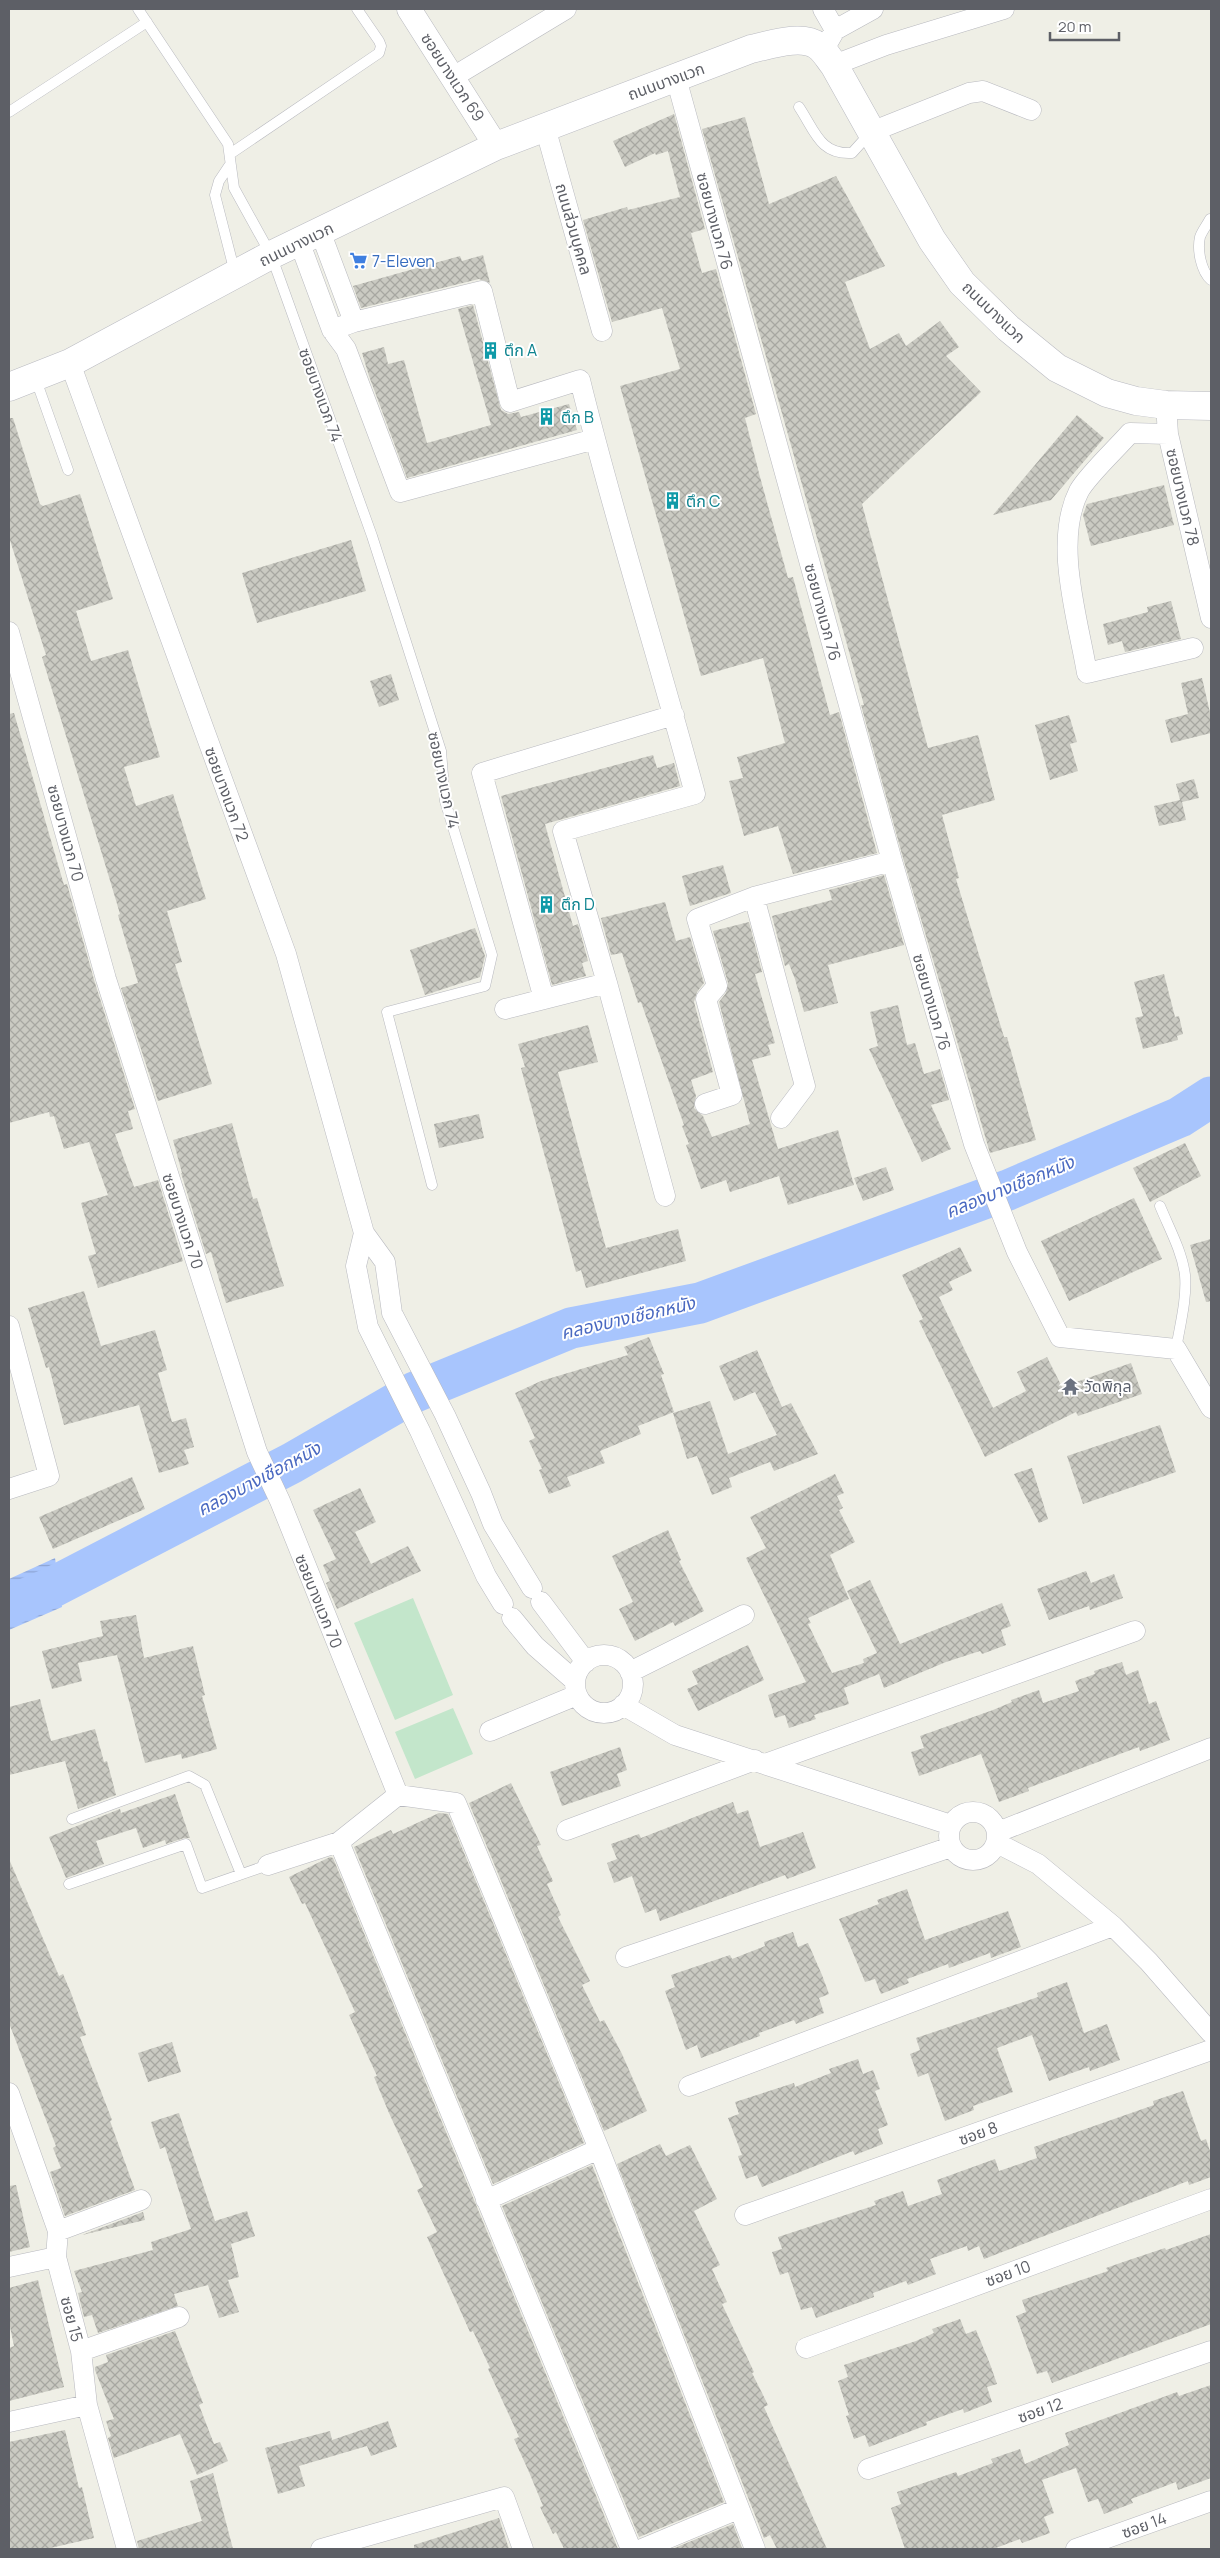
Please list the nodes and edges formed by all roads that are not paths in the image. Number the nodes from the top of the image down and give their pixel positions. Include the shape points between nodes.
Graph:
1 (138, 9) edge
2 (357, 9) edge
3 (409, 9) edge
4 (566, 9) edge
5 (823, 9) edge
6 (873, 9) edge
7 (1004, 9) edge
8 (147, 22) junction
9 (831, 49) junction
10 (453, 77) junction
11 (676, 78) junction
12 (799, 107) dead end
13 (1031, 110) dead end
14 (9, 112) edge
15 (545, 127) junction
16 (871, 132) junction
17 (496, 146) junction
18 (230, 154) junction
19 (229, 166) junction
20 (1210, 219) edge
21 (310, 236) junction
22 (271, 255) junction
23 (236, 274) junction
24 (1211, 280) edge
25 (354, 322) junction
26 (332, 330) junction
27 (602, 331) dead end
28 (70, 363) junction
29 (35, 377) junction
30 (9, 386) edge
31 (1166, 405) junction
32 (1211, 406) edge
33 (1168, 434) junction
34 (595, 439) junction
35 (68, 470) dead end
36 (1206, 570) edge
37 (1211, 618) edge
38 (9, 632) edge
39 (1194, 648) dead end
40 (674, 715) junction
41 (892, 861) junction
42 (754, 897) junction
43 (607, 984) junction
44 (544, 999) junction
45 (514, 1007) dead end
46 (705, 1104) dead end
47 (781, 1118) dead end
48 (432, 1185) dead end
49 (664, 1196) dead end
50 (1160, 1206) dead end
51 (364, 1232) junction
52 (9, 1326) edge
53 (1176, 1349) junction
54 (1211, 1408) edge
55 (9, 1489) edge
56 (744, 1615) dead end
57 (1135, 1631) dead end
58 (586, 1662) junction
59 (630, 1672) junction
60 (576, 1688) junction
61 (623, 1705) junction
62 (490, 1732) dead end
63 (1211, 1748) edge
64 (760, 1762) junction
65 (398, 1795) junction
66 (72, 1819) dead end
67 (951, 1826) junction
68 (567, 1830) dead end
69 (998, 1837) junction
70 (339, 1842) junction
71 (951, 1847) junction
72 (268, 1866) joint
73 (241, 1874) junction
74 (70, 1884) dead end
75 (1113, 1926) junction
76 (626, 1956) dead end
77 (1211, 2033) edge
78 (1211, 2050) edge
79 (689, 2086) dead end
80 (9, 2093) edge
81 (598, 2149) junction
82 (1211, 2199) edge
83 (141, 2200) dead end
84 (486, 2200) junction
85 (745, 2215) dead end
86 (58, 2231) junction
87 (56, 2257) junction
88 (9, 2267) edge
89 (178, 2317) dead end
90 (806, 2348) dead end
91 (81, 2351) junction
92 (1211, 2351) edge
93 (87, 2405) junction
94 (9, 2422) edge
95 (868, 2469) dead end
96 (1211, 2501) edge
97 (738, 2509) junction
98 (120, 2548) edge
99 (321, 2549) edge
100 (523, 2549) edge
101 (631, 2549) edge
102 (642, 2549) edge
103 (755, 2549) edge
104 (1076, 2549) edge

1 - 8 lane
2 - 18 lane via 379,41 379,53
3 - 10 street, ซอยบางแวก 69
4 - 10 street
5 - 9 street
6 - 9 street
7 - 9 street via 877,48
8 - 14 lane
8 - 18 lane via 226,140
9 - 11 main road, ถนนบางแวก via 804,42 784,42 751,49
9 - 16 main road, ถนนบางแวก
10 - 17 street, ซอยบางแวก 69
11 - 15 main road, ถนนบางแวก
11 - 41 street, ซอยบางแวก 76
12 - 16 lane via 824,147 833,153 852,153
13 - 16 street via 983,90
15 - 17 main road, ถนนบางแวก
15 - 27 street, ถนนส่วนบุคคล
16 - 31 main road, ถนนบางแวก via 932,240 962,283 986,307 1052,363 1083,382 1129,399
17 - 21 main road, ถนนบางแวก
18 - 19 lane
19 - 22 lane via 234,188
19 - 23 lane via 215,195
20 - 24 lane via 1200,238 1200,253 1203,269
21 - 22 main road, ถนนบางแวก
21 - 25 street
21 - 26 street
22 - 23 main road, ถนนบางแวก
22 - 48 lane, ซอยบางแวก 74 via 372,536 441,752 445,801 492,955 485,986 387,1012
23 - 28 main road, ถนนบางแวก
25 - 26 street
25 - 34 street via 482,291 510,402 580,380
26 - 34 street via 346,350 400,492
28 - 29 main road, ถนนบางแวก
28 - 51 street, ซอยบางแวก 72 via 286,954
29 - 30 main road, ถนนบางแวก
29 - 35 lane
31 - 32 main road, ถนนบางแวก
31 - 33 street, ซอยบางแวก 78
33 - 36 street, ซอยบางแวก 78
33 - 39 street via 1130,433 1080,490 1070,515 1067,560 1087,673
34 - 40 street
36 - 37 street, ซอยบางแวก 78
38 - 65 street, ซอยบางแวก 70 via 106,979 257,1452 280,1501
40 - 43 street via 695,794 564,832
40 - 44 street via 482,773
41 - 42 street
41 - 53 street, ซอยบางแวก 76 via 974,1144 1017,1252 1060,1336
42 - 46 street via 697,919 717,986 706,999 732,1095
42 - 47 street via 805,1086
43 - 44 street
43 - 49 street
44 - 45 street
50 - 53 lane via 1179,1250 1184,1273 1185,1290
51 - 58 street via 385,1262 392,1313 445,1415 493,1524 537,1595
51 - 60 street via 356,1266 368,1327 468,1538 507,1611 535,1646
52 - 55 street via 48,1476
53 - 54 street
56 - 59 street
57 - 64 street
58 - 59 street via 611,1656 620,1660
58 - 60 street via 578,1671
59 - 61 street via 633,1686
60 - 61 street via 584,1706 601,1713 610,1713
60 - 62 street
61 - 64 street via 675,1735
63 - 69 street
64 - 67 street
64 - 68 street
65 - 70 street
65 - 81 street via 456,1803
66 - 73 lane via 189,1776 205,1785
67 - 69 street via 962,1814 977,1812 991,1818
67 - 71 street
69 - 71 street via 994,1850 980,1860 963,1858
69 - 75 street via 1038,1864
70 - 72 street
70 - 84 street
71 - 76 street
72 - 73 lane
73 - 74 lane via 202,1888 186,1844
75 - 77 street via 1150,1962
75 - 79 street
78 - 85 street, ซอย 8
80 - 86 street, ซอย 15
81 - 84 street
81 - 97 street
82 - 90 street, ซอย 10
83 - 86 street
84 - 101 street
86 - 87 street, ซอย 15
87 - 88 street
87 - 91 street, ซอย 15
89 - 91 street
91 - 93 street, ซอย 15
92 - 95 street, ซอย 12
93 - 94 street
93 - 98 street, ซอย 15
96 - 104 street, ซอย 14
97 - 102 street
97 - 103 street
99 - 100 street via 504,2496

